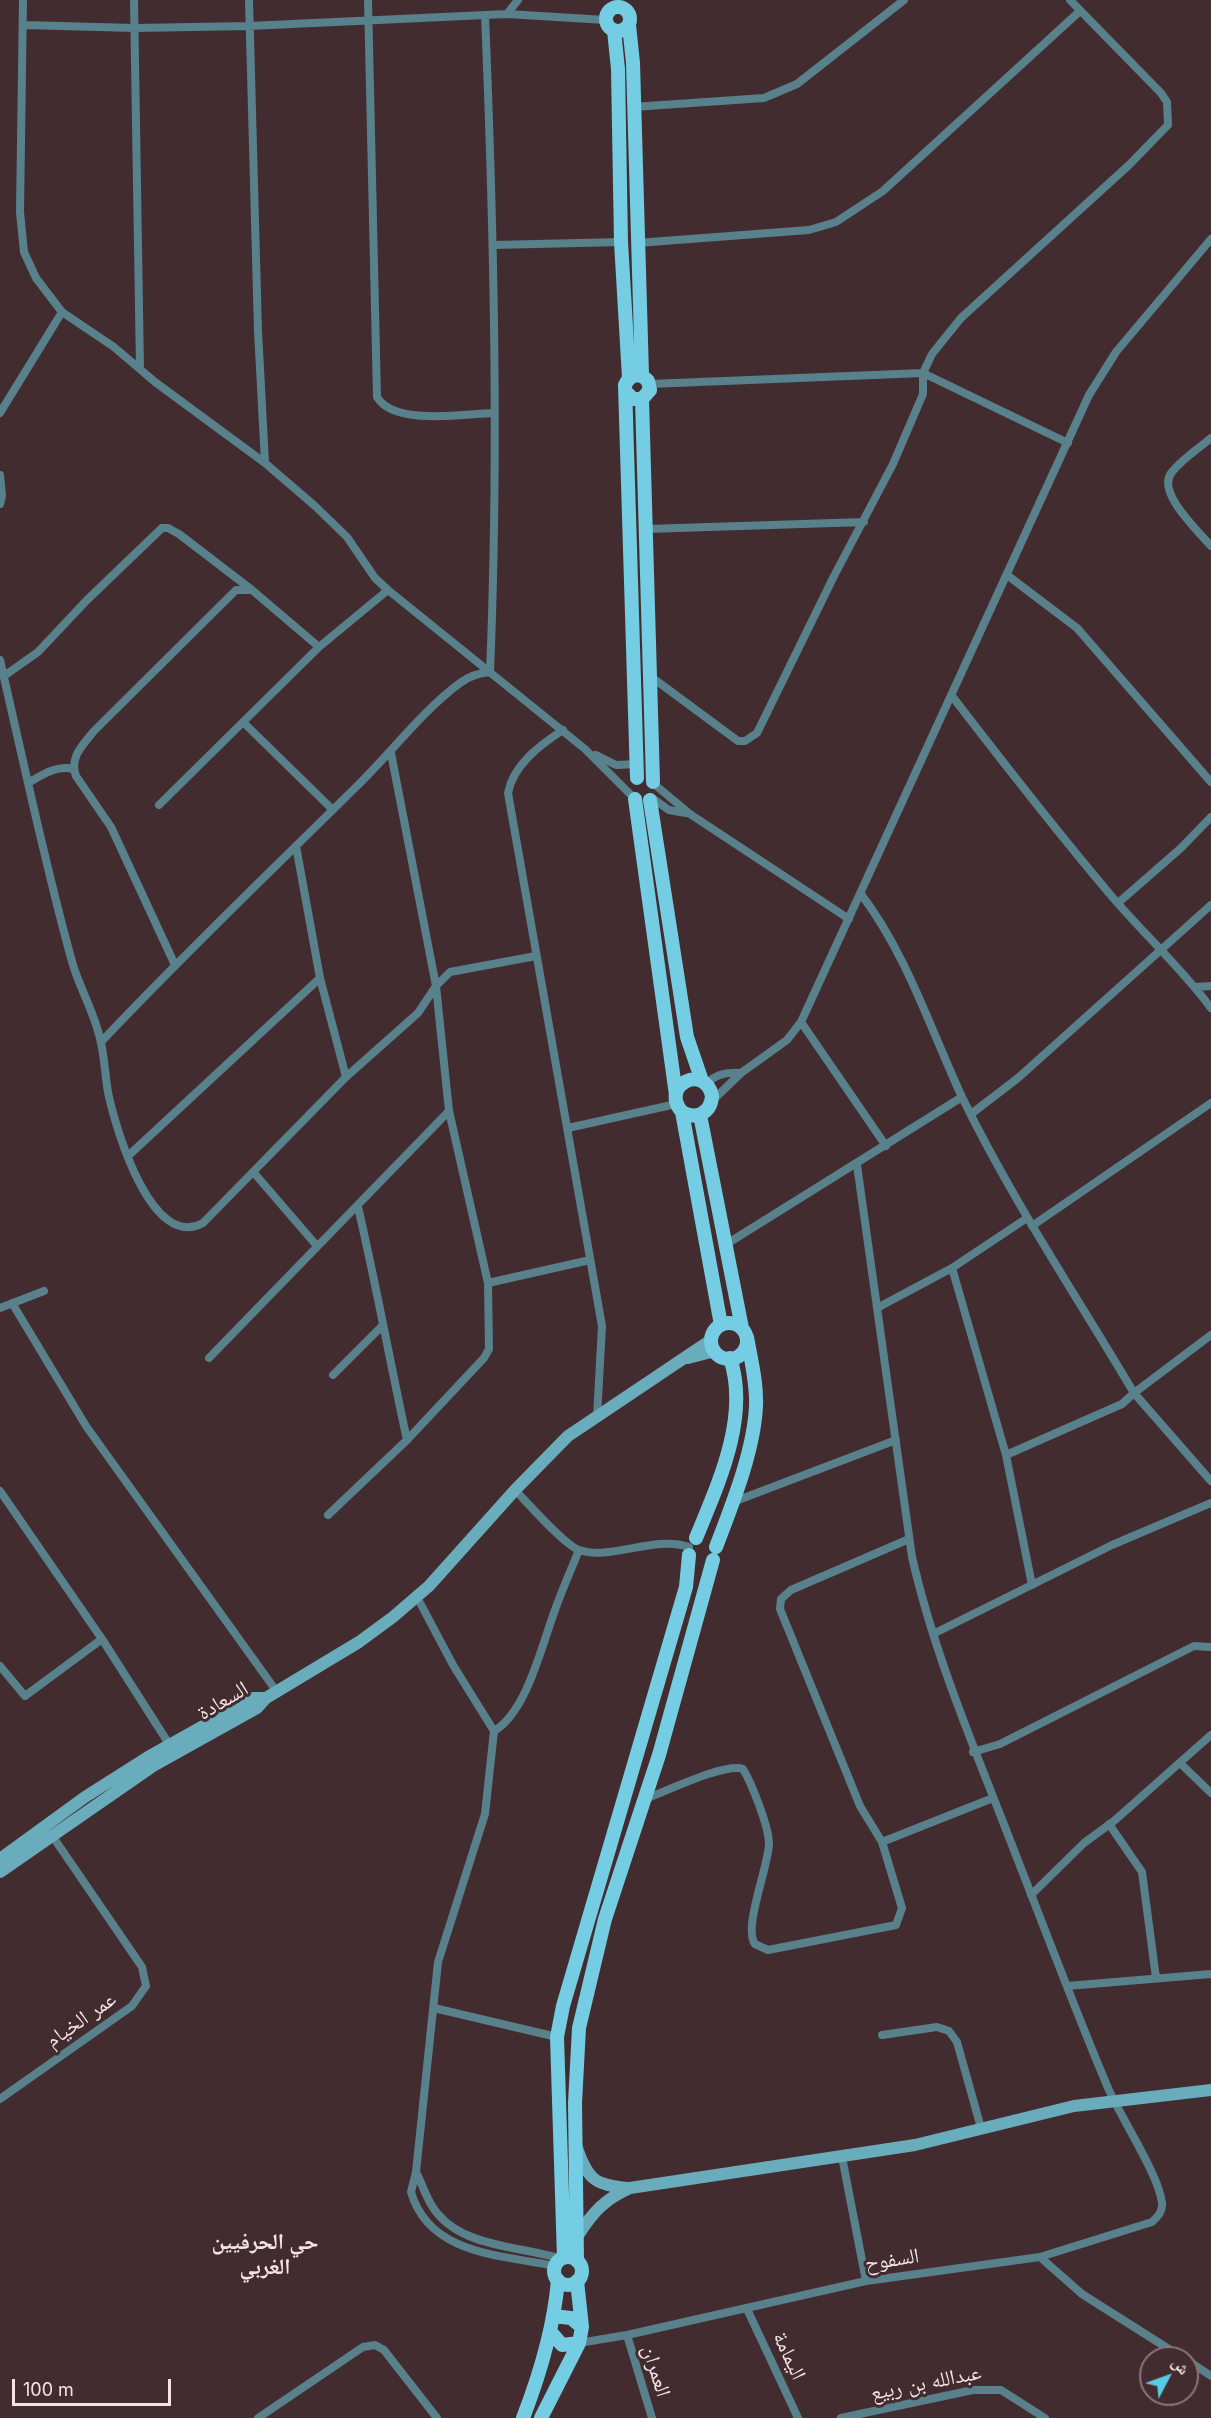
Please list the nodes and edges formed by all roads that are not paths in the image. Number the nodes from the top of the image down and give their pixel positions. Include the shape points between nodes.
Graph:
1 (23, 0) edge
2 (134, 0) edge
3 (249, 0) edge
4 (368, 0) edge
5 (518, 0) edge
6 (631, 0) edge
7 (904, 0) edge
8 (1070, 0) edge
9 (1080, 11) junction
10 (507, 14) junction
11 (485, 15) junction
12 (610, 15) edge
13 (630, 20) junction
14 (369, 22) junction
15 (24, 25) junction
16 (249, 26) junction
17 (135, 28) junction
18 (633, 107) junction
19 (1211, 239) edge
20 (621, 242) junction
21 (637, 243) junction
22 (494, 245) junction
23 (62, 312) junction
24 (140, 369) junction
25 (923, 373) junction
26 (637, 382) junction
27 (0, 413) edge
28 (493, 413) junction
29 (1211, 438) edge
30 (1068, 443) junction
31 (265, 463) junction
32 (0, 476) edge
33 (0, 504) edge
34 (864, 522) junction
35 (647, 529) junction
36 (1211, 546) edge
37 (1007, 575) junction
38 (252, 590) junction
39 (388, 590) junction
40 (319, 647) junction
41 (0, 660) edge
42 (490, 672) junction
43 (650, 675) junction
44 (4, 676) junction
45 (951, 696) junction
46 (243, 722) junction
47 (563, 730) junction
48 (585, 749) junction
49 (391, 753) junction
50 (637, 764) junction
51 (73, 769) junction
52 (637, 778) junction
53 (1211, 782) edge
54 (28, 783) junction
55 (652, 791) junction
56 (634, 798) junction
57 (159, 805) dead end
58 (333, 810) junction
59 (690, 814) junction
60 (1211, 818) edge
61 (296, 846) junction
62 (861, 894) junction
63 (1118, 903) junction
64 (1211, 905) edge
65 (849, 919) junction
66 (1161, 950) junction
67 (536, 956) junction
68 (174, 965) junction
69 (320, 978) junction
70 (436, 986) junction
71 (1195, 987) junction
72 (1211, 987) edge
73 (1211, 1008) edge
74 (801, 1022) junction
75 (101, 1042) junction
76 (741, 1073) junction
77 (346, 1077) junction
78 (704, 1082) junction
79 (962, 1097) junction
80 (713, 1100) junction
81 (1211, 1103) edge
82 (678, 1104) junction
83 (449, 1111) junction
84 (971, 1114) junction
85 (700, 1115) junction
86 (568, 1128) junction
87 (886, 1146) junction
88 (128, 1156) junction
89 (857, 1165) junction
90 (255, 1174) junction
91 (358, 1207) junction
92 (1027, 1218) junction
93 (1032, 1226) junction
94 (725, 1245) junction
95 (317, 1246) junction
96 (590, 1260) junction
97 (952, 1268) junction
98 (488, 1283) junction
99 (44, 1291) dead end
100 (12, 1303) junction
101 (0, 1308) edge
102 (877, 1308) junction
103 (721, 1325) junction
104 (382, 1326) junction
105 (744, 1332) junction
106 (1211, 1335) edge
107 (713, 1345) junction
108 (209, 1358) dead end
109 (730, 1358) junction
110 (333, 1375) dead end
111 (1134, 1393) junction
112 (597, 1416) junction
113 (407, 1440) junction
114 (896, 1440) junction
115 (1006, 1455) junction
116 (1211, 1481) edge
117 (515, 1490) junction
118 (0, 1491) edge
119 (732, 1502) junction
120 (1211, 1503) edge
121 (328, 1515) dead end
122 (909, 1539) junction
123 (691, 1547) junction
124 (579, 1550) junction
125 (715, 1554) junction
126 (1032, 1585) junction
127 (417, 1597) junction
128 (933, 1634) junction
129 (102, 1639) junction
130 (1211, 1647) edge
131 (0, 1666) edge
132 (272, 1695) junction
133 (494, 1731) junction
134 (1211, 1735) edge
135 (169, 1744) junction
136 (973, 1752) junction
137 (1180, 1763) junction
138 (1211, 1793) edge
139 (993, 1798) junction
140 (645, 1799) junction
141 (1109, 1824) junction
142 (51, 1834) junction
143 (882, 1842) junction
144 (2, 1853) edge
145 (0, 1872) edge
146 (1031, 1895) junction
147 (1211, 1974) edge
148 (1156, 1978) junction
149 (1067, 1986) junction
150 (434, 2008) junction
151 (882, 2035) dead end
152 (557, 2037) junction
153 (1211, 2090) edge
154 (0, 2099) edge
155 (1113, 2100) junction
156 (981, 2128) junction
157 (576, 2145) junction
158 (842, 2157) junction
159 (416, 2172) junction
160 (630, 2188) junction
161 (579, 2234) junction
162 (1040, 2257) junction
163 (563, 2265) junction
164 (577, 2281) junction
165 (866, 2281) junction
166 (747, 2309) junction
167 (553, 2316) junction
168 (582, 2327) junction
169 (550, 2331) junction
170 (627, 2335) junction
171 (579, 2343) junction
172 (1164, 2346) edge
173 (258, 2418) edge
174 (437, 2418) edge
175 (523, 2418) edge
176 (541, 2418) edge
177 (652, 2418) edge
178 (798, 2418) edge
179 (841, 2418) edge
180 (1045, 2418) edge

1 - 15 street
2 - 17 street
3 - 16 street
4 - 14 street
5 - 10 street
6 - 13 main road
7 - 18 street via 797,84 764,98
8 - 9 street
9 - 21 street via 883,191 836,222 809,230
9 - 25 street via 1161,93 1167,102 1168,125 961,318 932,354
10 - 11 street
10 - 12 street
11 - 14 street
11 - 22 street
12 - 13 main road via 616,6 624,7
12 - 13 main road via 621,31
12 - 20 main road via 618,69
13 - 18 main road
14 - 16 street
14 - 28 street via 377,397 387,409 403,415
15 - 17 street
15 - 23 street via 20,212 24,252 36,279
16 - 17 street
16 - 31 street
17 - 24 street
18 - 21 main road
19 - 30 street via 1107,364
20 - 22 street
20 - 26 main road
21 - 26 main road
22 - 28 street
23 - 24 street
23 - 27 street
24 - 31 street
25 - 26 street
25 - 30 street
25 - 34 street via 922,394
26 - 35 main road via 633,399 642,399
26 - 50 main road
28 - 42 street via 495,564
29 - 36 street via 1171,473 1167,490
30 - 37 street
31 - 39 street via 347,537
32 - 33 street
34 - 35 street
34 - 43 street via 752,737 738,741 728,736
35 - 43 main road
37 - 45 street
37 - 53 street via 1077,628
38 - 40 street
38 - 44 street via 179,534 162,528 38,652
38 - 51 street via 236,590 161,663 94,731 76,753
39 - 40 street
39 - 42 street
40 - 46 street
41 - 44 street
42 - 47 street
42 - 49 street via 461,682
43 - 55 main road
44 - 54 street
45 - 62 street
45 - 63 street via 1050,824
46 - 57 street
46 - 58 street
47 - 48 street
47 - 67 street via 519,768 508,792
48 - 50 street via 616,765
48 - 56 street
49 - 58 street
49 - 70 street
50 - 52 main road
51 - 54 street via 47,772
51 - 68 street via 111,827
52 - 55 main road via 648,778
52 - 56 main road via 631,784
54 - 75 street via 74,968
55 - 56 main road via 640,802
55 - 59 street
55 - 59 street via 669,810
55 - 78 main road via 687,1037
56 - 82 main road
58 - 61 street
59 - 65 street
60 - 63 street
61 - 68 street
61 - 69 street
62 - 65 street
62 - 79 street via 895,946
63 - 66 street
64 - 66 street
65 - 74 street
66 - 71 street
66 - 84 street via 1018,1078
67 - 70 street via 450,972
67 - 86 street
68 - 75 street
69 - 77 street
69 - 88 street
70 - 77 street via 418,1013
70 - 83 street
71 - 72 street
71 - 73 street
74 - 76 street via 787,1040
74 - 87 street
75 - 88 street via 108,1096
76 - 78 street via 729,1072
76 - 80 street
77 - 90 street
78 - 80 main road
78 - 82 main road via 685,1081
79 - 84 street
79 - 87 street
80 - 85 main road
81 - 93 street
82 - 85 main road via 688,1115
82 - 86 street
82 - 103 main road
83 - 91 street
83 - 98 street
84 - 92 street
85 - 94 main road
86 - 96 street
87 - 89 street
88 - 90 street via 136,1180 153,1206 182,1228 194,1229 204,1223
89 - 94 street
89 - 102 street
90 - 95 street
91 - 95 street
91 - 104 street
92 - 93 street
92 - 97 street
93 - 111 street
94 - 105 main road
95 - 108 street
96 - 98 street
96 - 112 street via 602,1326
97 - 102 street
97 - 115 street
98 - 113 street via 489,1349
99 - 100 street
100 - 101 street
100 - 132 street via 86,1426
102 - 114 street
103 - 105 main road via 732,1323
103 - 107 main road
104 - 110 street
104 - 113 street
105 - 109 main road via 741,1354
105 - 119 main road via 756,1406
106 - 111 street
107 - 109 main road
107 - 112 street via 684,1359
109 - 123 main road via 737,1410 713,1497
111 - 115 street via 1122,1404
111 - 116 street
112 - 117 street via 568,1436
113 - 121 street
114 - 119 street
114 - 122 street
115 - 126 street
117 - 124 street
117 - 127 street
118 - 129 street
119 - 125 main road
120 - 126 street via 1112,1545
122 - 128 street
122 - 143 street via 791,1590 781,1599 780,1609 860,1806
123 - 124 street via 673,1542 597,1552
123 - 125 main road via 708,1538
123 - 125 main road via 698,1564 706,1564
123 - 152 main road via 683,1598
124 - 133 street via 521,1697 507,1723
125 - 140 main road
126 - 128 street
127 - 132 street via 359,1642
127 - 133 street
128 - 136 street
129 - 131 street via 25,1696
129 - 135 street
130 - 136 street via 1194,1646 1000,1744
132 - 135 street, السعادة via 253,1698
132 - 142 street, السعادة via 257,1708 175,1752
133 - 150 street via 485,1814 443,1939
134 - 137 street
135 - 144 street, السعادة
136 - 139 street
137 - 138 street
137 - 141 street
139 - 143 street
139 - 146 street
140 - 143 street via 722,1770 743,1769 768,1833 767,1860 750,1932 755,1944 768,1950 896,1925 902,1908
140 - 157 main road via 605,1920 579,2028
141 - 146 street
141 - 148 street via 1142,1872
142 - 145 street, السعادة
142 - 154 street, عمر الخيام via 142,1967 146,1986 132,2007
146 - 149 street
147 - 148 street
148 - 149 street
149 - 155 street
150 - 152 street
150 - 159 street
151 - 156 street via 937,2027 949,2031 957,2042
152 - 163 main road
153 - 155 street
155 - 156 street
155 - 162 street, السفوح via 1156,2185 1162,2205 1160,2214 1152,2222
156 - 158 street via 915,2145
157 - 160 street via 592,2178 607,2186
157 - 161 main road
158 - 160 street
158 - 165 street
159 - 163 street via 430,2204 450,2227
159 - 163 street via 411,2186 413,2199 425,2220 444,2238 463,2247
160 - 161 street via 599,2206
161 - 163 main road
162 - 165 street, السفوح
162 - 172 street via 1082,2294
163 - 164 main road via 582,2273
163 - 164 main road via 566,2284
163 - 167 main road
164 - 168 main road
165 - 166 street, السفوح
166 - 170 street, السفوح
166 - 178 street, اليمامة
167 - 168 main road via 571,2318
167 - 169 main road
168 - 171 main road
169 - 171 main road via 562,2344
169 - 175 main road
170 - 171 street, السفوح
170 - 177 street, العمران
171 - 176 main road
173 - 174 street via 363,2347 375,2345 384,2350
179 - 180 street, عبدالله بن ربيع via 995,2388

